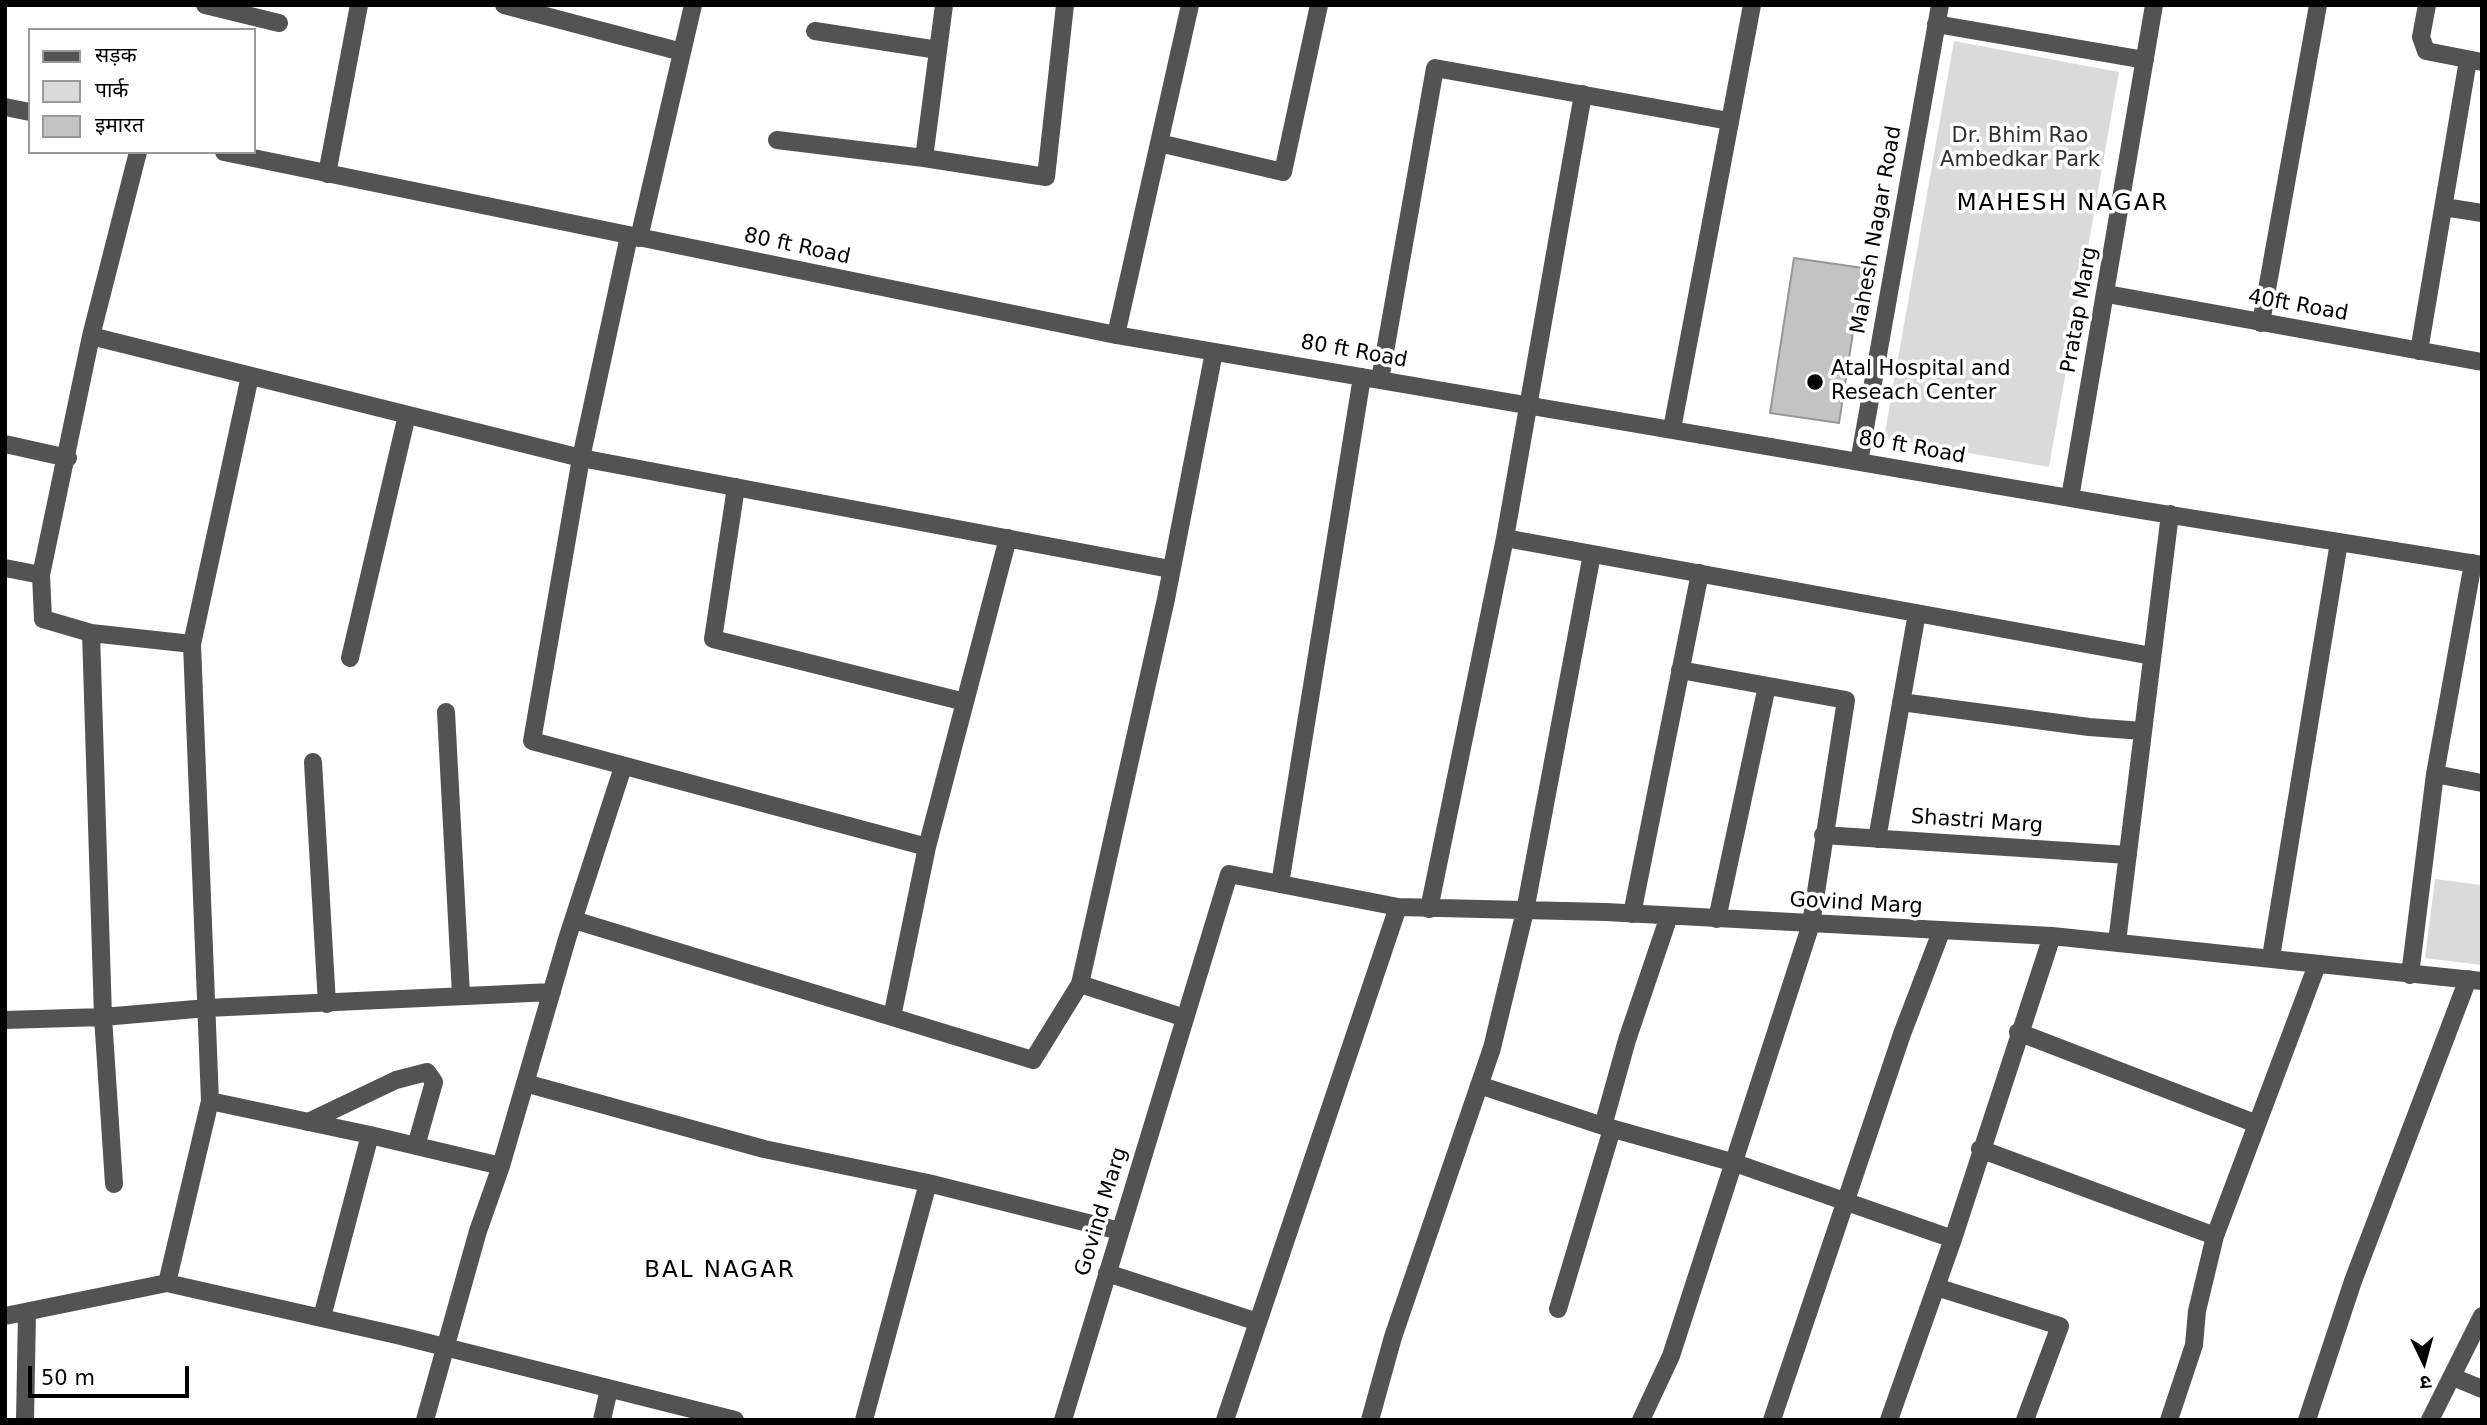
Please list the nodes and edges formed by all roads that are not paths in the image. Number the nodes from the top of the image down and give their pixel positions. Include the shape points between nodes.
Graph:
1 (205, 5) edge
2 (359, 5) edge
3 (504, 5) edge
4 (693, 5) edge
5 (944, 5) edge
6 (1065, 5) edge
7 (1190, 5) edge
8 (1319, 5) edge
9 (1752, 5) edge
10 (1940, 5) edge
11 (2154, 5) edge
12 (2318, 5) edge
13 (2427, 5) edge
14 (524, 8) edge
15 (279, 23) dead end
16 (1936, 24) junction
17 (815, 32) dead end
18 (938, 50) junction
19 (682, 52) junction
20 (2145, 60) junction
21 (2475, 61) edge
22 (1583, 94) junction
23 (5, 107) edge
24 (28, 112) edge
25 (1729, 121) junction
26 (776, 140) dead end
27 (1159, 143) junction
28 (138, 154) edge
29 (233, 154) edge
30 (924, 158) junction
31 (327, 174) junction
32 (2444, 207) junction
33 (2482, 213) edge
34 (634, 237) junction
35 (2107, 294) junction
36 (2261, 323) junction
37 (1116, 335) junction
38 (92, 336) junction
39 (2419, 351) junction
40 (1214, 352) junction
41 (2482, 362) edge
42 (250, 376) junction
43 (1362, 377) junction
44 (1380, 380) junction
45 (1527, 406) junction
46 (407, 415) junction
47 (1672, 429) junction
48 (5, 444) edge
49 (68, 458) junction
50 (581, 458) junction
51 (1859, 462) junction
52 (736, 487) junction
53 (2070, 498) junction
54 (2170, 514) junction
55 (1008, 538) junction
56 (1505, 538) junction
57 (2339, 542) junction
58 (1592, 554) junction
59 (2477, 564) edge
60 (5, 568) edge
61 (1170, 569) junction
62 (1700, 573) junction
63 (41, 575) junction
64 (1917, 613) junction
65 (91, 633) junction
66 (192, 644) junction
67 (2152, 656) junction
68 (350, 658) dead end
69 (1681, 670) junction
70 (1767, 686) junction
71 (965, 702) junction
72 (1901, 702) junction
73 (446, 712) dead end
74 (2143, 731) junction
75 (313, 762) dead end
76 (623, 767) junction
77 (2435, 774) junction
78 (2482, 783) edge
79 (1824, 835) junction
80 (1877, 839) junction
81 (927, 848) junction
82 (2128, 855) junction
83 (1280, 884) junction
84 (1398, 907) junction
85 (1429, 909) junction
86 (1525, 911) junction
87 (1632, 914) junction
88 (1669, 916) junction
89 (1717, 919) junction
90 (574, 920) junction
91 (1811, 924) junction
92 (1941, 932) junction
93 (2052, 936) junction
94 (2117, 942) junction
95 (2271, 957) junction
96 (2317, 965) junction
97 (2410, 975) junction
98 (2475, 980) edge
99 (1080, 984) junction
100 (552, 992) junction
101 (461, 995) junction
102 (327, 1004) junction
103 (207, 1008) junction
104 (103, 1017) junction
105 (891, 1017) junction
106 (1185, 1018) junction
107 (5, 1020) edge
108 (2018, 1032) junction
109 (525, 1083) junction
110 (1479, 1084) junction
111 (210, 1101) junction
112 (307, 1122) junction
113 (2258, 1124) junction
114 (1607, 1128) junction
115 (370, 1135) junction
116 (416, 1146) junction
117 (1980, 1149) junction
118 (1735, 1163) junction
119 (501, 1166) junction
120 (928, 1183) junction
121 (114, 1184) dead end
122 (1846, 1202) junction
123 (1120, 1231) junction
124 (2215, 1236) junction
125 (1953, 1239) junction
126 (1107, 1273) junction
127 (167, 1283) junction
128 (1936, 1287) junction
129 (1558, 1309) dead end
130 (27, 1313) junction
131 (5, 1316) edge
132 (2482, 1316) edge
133 (322, 1317) junction
134 (1258, 1322) junction
135 (444, 1348) junction
136 (2453, 1377) junction
137 (609, 1390) junction
138 (2482, 1390) edge
139 (25, 1420) edge
140 (425, 1420) edge
141 (602, 1420) edge
142 (735, 1420) edge
143 (864, 1420) edge
144 (1063, 1420) edge
145 (1225, 1420) edge
146 (1370, 1420) edge
147 (1641, 1420) edge
148 (1772, 1420) edge
149 (1889, 1420) edge
150 (2025, 1420) edge
151 (2169, 1420) edge
152 (2306, 1420) edge
153 (2430, 1420) edge

1 - 15 street
2 - 31 street
3 - 14 street
4 - 19 street
5 - 18 street
6 - 30 street via 1046,177
7 - 27 street
8 - 27 street via 1283,172
9 - 25 street
10 - 16 street, Mahesh Nagar Road
11 - 20 street, Pratap Marg
12 - 36 street
13 - 21 street via 2421,37 2426,51
14 - 19 street
16 - 20 street
16 - 51 street, Mahesh Nagar Road
17 - 18 street
18 - 30 street
19 - 34 street
20 - 35 street, Pratap Marg
21 - 32 street
22 - 25 street
22 - 44 street via 1436,68
22 - 45 street
23 - 24 street
25 - 47 street
26 - 30 street
27 - 37 street
28 - 38 street
29 - 31 street, 80 ft Road
31 - 34 street, 80 ft Road
32 - 33 street
32 - 39 street
34 - 37 street, 80 ft Road
34 - 50 street
35 - 36 street, 40ft Road
35 - 53 street, Pratap Marg
36 - 39 street, 40ft Road
37 - 40 street, 80 ft Road
38 - 42 street
38 - 49 street
39 - 41 street, 40ft Road
40 - 43 street, 80 ft Road
40 - 61 street
42 - 46 street
42 - 66 street
43 - 44 street, 80 ft Road
43 - 83 street
44 - 45 street, 80 ft Road
45 - 47 street, 80 ft Road
45 - 56 street
46 - 50 street
46 - 68 street
47 - 51 street, 80 ft Road
48 - 49 street
49 - 63 street
50 - 52 street
50 - 76 street via 532,741
51 - 53 street, 80 ft Road
52 - 55 street
52 - 71 street via 713,639
53 - 54 street, 80 ft Road
54 - 57 street, 80 ft Road
54 - 67 street
55 - 61 street
55 - 71 street
56 - 58 street
56 - 85 street
57 - 59 street, 80 ft Road
57 - 95 street
58 - 62 street
58 - 86 street
59 - 77 street
60 - 63 street
61 - 99 street
62 - 64 street
62 - 69 street
63 - 65 street via 43,619
64 - 67 street
64 - 72 street
65 - 66 street
65 - 104 street
66 - 103 street
67 - 74 street
69 - 70 street
69 - 87 street
70 - 79 street via 1846,700
70 - 89 street
71 - 81 street
72 - 74 street
72 - 80 street
73 - 101 street
74 - 82 street
75 - 102 street
76 - 81 street
76 - 90 street
77 - 78 street
77 - 97 street
79 - 80 street, Shastri Marg
79 - 91 street
80 - 82 street, Shastri Marg
81 - 105 street
82 - 94 street
83 - 84 street, Govind Marg
83 - 106 street, Govind Marg via 1229,874
84 - 85 street, Govind Marg
84 - 134 street
85 - 86 street, Govind Marg
86 - 87 street, Govind Marg
86 - 110 street
87 - 88 street, Govind Marg
88 - 89 street, Govind Marg
88 - 114 street via 1627,1040
89 - 91 street, Govind Marg
90 - 100 street
90 - 105 street
91 - 92 street, Govind Marg
91 - 118 street
92 - 93 street, Govind Marg
92 - 122 street
93 - 94 street, Govind Marg
93 - 108 street
94 - 95 street, Govind Marg
95 - 96 street, Govind Marg
96 - 97 street, Govind Marg
96 - 113 street
97 - 98 street, Govind Marg
98 - 152 street via 2353,1281
99 - 105 street via 1033,1060
99 - 106 street
100 - 101 street
100 - 109 street
101 - 102 street
102 - 103 street
103 - 104 street
103 - 111 street
104 - 107 street
104 - 121 street
106 - 123 street, Govind Marg
108 - 113 street
108 - 117 street
109 - 119 street
109 - 120 street via 764,1149
110 - 114 street
110 - 146 street via 1392,1337
111 - 112 street
111 - 127 street
112 - 115 street
112 - 116 street via 396,1080 427,1072 434,1082
113 - 124 street
114 - 118 street
114 - 129 street
115 - 116 street
115 - 133 street
116 - 119 street
117 - 124 street
117 - 125 street
118 - 122 street
118 - 147 street via 1671,1356
119 - 135 street
120 - 123 street
120 - 143 street
122 - 125 street
122 - 148 street
123 - 126 street, Govind Marg
124 - 151 street via 2194,1345
125 - 128 street
126 - 134 street
126 - 144 street, Govind Marg
127 - 130 street
127 - 133 street
128 - 149 street
128 - 150 street via 2060,1326
130 - 131 street
130 - 139 street
132 - 136 street
133 - 135 street
134 - 145 street
135 - 137 street
135 - 140 street
136 - 138 street
136 - 153 street
137 - 141 street
137 - 142 street

